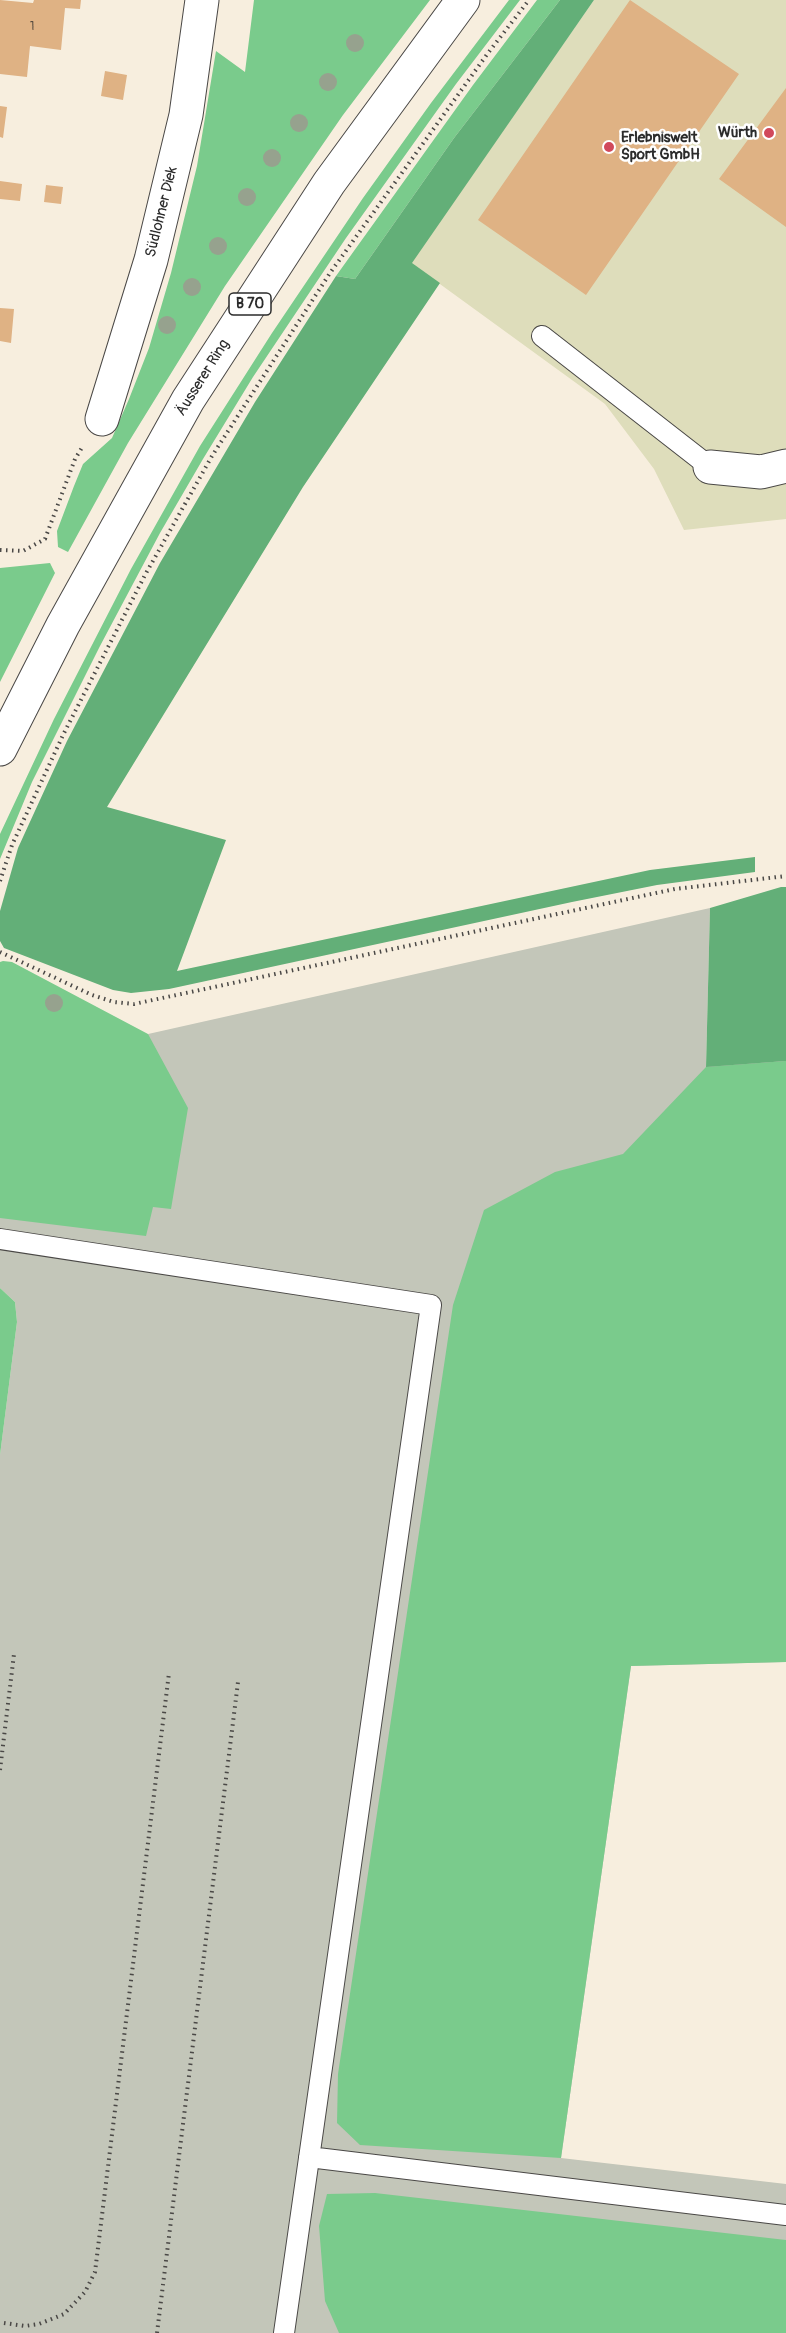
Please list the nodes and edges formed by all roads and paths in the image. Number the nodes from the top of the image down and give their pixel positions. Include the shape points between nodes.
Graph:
1 (202, 0) edge
2 (463, 0) edge
3 (529, 0) edge
4 (542, 336) dead end
5 (102, 419) joint
6 (786, 466) edge
7 (710, 467) joint
8 (0, 550) edge
9 (0, 749) edge
10 (786, 876) edge
11 (0, 881) edge
12 (0, 952) edge
13 (0, 1239) edge
14 (14, 1654) dead end
15 (169, 1673) dead end
16 (238, 1682) dead end
17 (0, 1770) edge
18 (309, 2157) junction
19 (786, 2216) edge
20 (4, 2323) dead end
21 (157, 2333) edge
22 (284, 2333) edge

1 - 5 main road, Südlohner Diek via 186,114 151,260
2 - 9 main road, Äusserer Ring / B 70 via 329,183 188,400 63,625
3 - 11 path via 330,273 212,456 144,575 64,733 12,845
4 - 7 lane
5 - 8 path via 75,459 45,539 23,551
6 - 7 main road via 761,472
10 - 12 path via 675,889 134,1004 92,995
13 - 18 lane via 431,1305
14 - 17 path
15 - 20 path via 95,2272 86,2292 64,2314 39,2324
16 - 21 path
18 - 19 lane
18 - 22 lane

